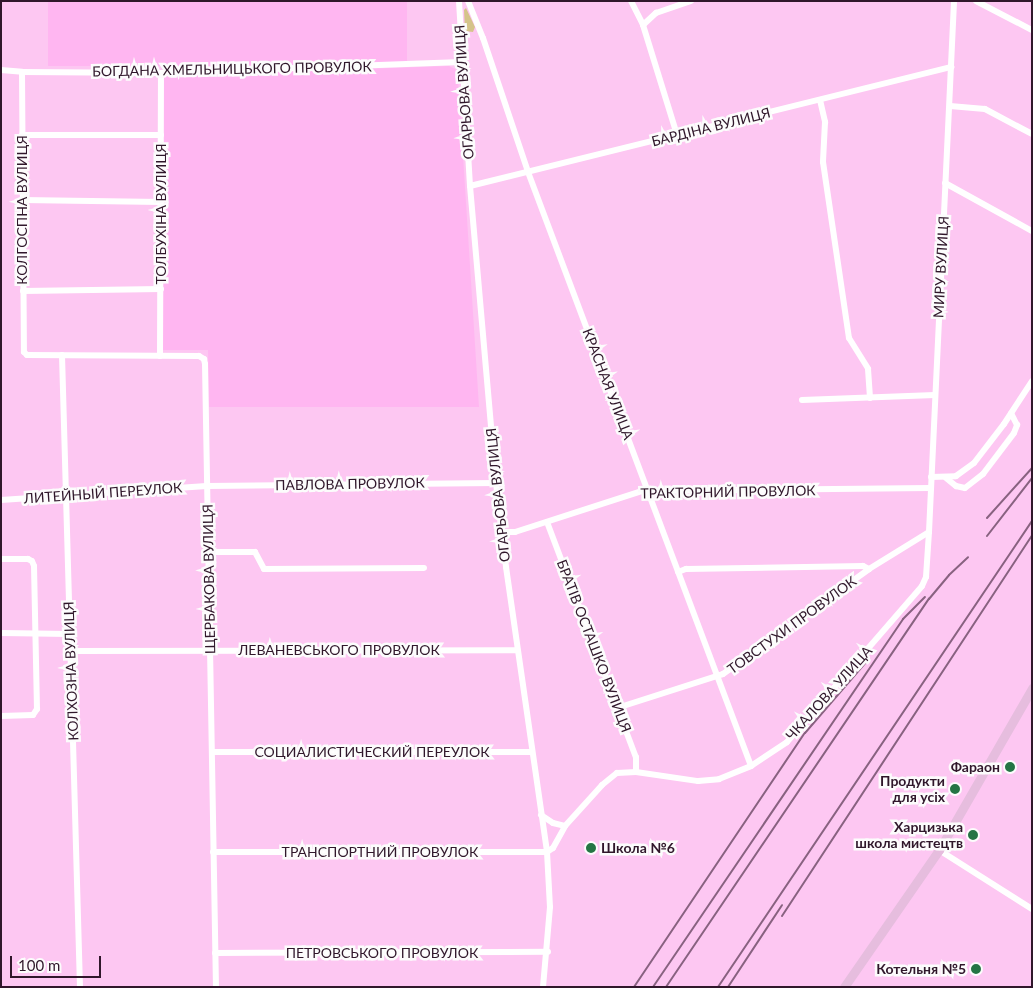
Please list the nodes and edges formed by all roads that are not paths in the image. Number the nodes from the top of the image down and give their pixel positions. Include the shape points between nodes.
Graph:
1 (459, 1) edge
2 (468, 1) edge
3 (631, 1) edge
4 (691, 1) edge
5 (954, 1) edge
6 (976, 1) edge
7 (643, 25) junction
8 (1032, 30) edge
9 (462, 62) junction
10 (951, 68) junction
11 (1, 70) edge
12 (22, 72) junction
13 (161, 72) junction
14 (820, 100) junction
15 (950, 106) junction
16 (1032, 134) edge
17 (22, 135) junction
18 (161, 135) junction
19 (677, 135) junction
20 (528, 172) junction
21 (945, 183) junction
22 (470, 186) junction
23 (22, 200) junction
24 (161, 202) junction
25 (1032, 231) edge
26 (161, 289) junction
27 (23, 291) junction
28 (23, 347) joint
29 (62, 356) junction
30 (160, 356) junction
31 (1032, 381) edge
32 (935, 396) junction
33 (870, 398) junction
34 (802, 400) dead end
35 (1011, 413) junction
36 (930, 477) junction
37 (946, 478) junction
38 (496, 483) junction
39 (205, 486) junction
40 (930, 488) junction
41 (648, 491) junction
42 (66, 496) junction
43 (1, 500) edge
44 (547, 522) junction
45 (502, 532) junction
46 (929, 532) junction
47 (208, 552) junction
48 (1, 559) edge
49 (424, 568) dead end
50 (869, 569) junction
51 (678, 572) junction
52 (1, 633) edge
53 (70, 634) junction
54 (36, 635) junction
55 (210, 650) junction
56 (517, 650) junction
57 (71, 651) junction
58 (717, 675) junction
59 (1032, 688) edge
60 (617, 708) junction
61 (1, 716) edge
62 (212, 752) junction
63 (532, 752) junction
64 (751, 766) junction
65 (636, 772) junction
66 (541, 815) junction
67 (565, 826) junction
68 (938, 850) junction
69 (213, 852) junction
70 (547, 852) junction
71 (1032, 909) edge
72 (548, 952) junction
73 (216, 953) junction
74 (80, 987) edge
75 (216, 987) edge
76 (543, 987) edge
77 (844, 987) edge

1 - 9 street, ОГАРЬОВА ВУЛИЦЯ
2 - 20 street, КРАСНАЯ УЛИЦА
3 - 7 street
4 - 7 street via 656,13
5 - 10 street, МИРУ ВУЛИЦЯ
6 - 8 street
7 - 19 street
9 - 13 street, БОГДАНА ХМЕЛЬНИЦЬКОГО ПРОВУЛОК
9 - 22 street, ОГАРЬОВА ВУЛИЦЯ
10 - 14 street, БАРДІНА ВУЛИЦЯ
10 - 15 street, МИРУ ВУЛИЦЯ
11 - 12 street, БОГДАНА ХМЕЛЬНИЦЬКОГО ПРОВУЛОК
12 - 13 street, БОГДАНА ХМЕЛЬНИЦЬКОГО ПРОВУЛОК
12 - 17 street, КОЛГОСПНА ВУЛИЦЯ
13 - 18 street, ТОЛБУХІНА ВУЛИЦЯ
14 - 19 street, БАРДІНА ВУЛИЦЯ
14 - 33 street via 824,122 823,162 849,338 868,369
15 - 16 street via 985,109
15 - 21 street, МИРУ ВУЛИЦЯ
17 - 18 street
17 - 23 street, КОЛГОСПНА ВУЛИЦЯ
18 - 24 street, ТОЛБУХІНА ВУЛИЦЯ
19 - 20 street, БАРДІНА ВУЛИЦЯ
20 - 22 street, БАРДІНА ВУЛИЦЯ
20 - 41 street, КРАСНАЯ УЛИЦА
21 - 25 street
21 - 32 street, МИРУ ВУЛИЦЯ
22 - 38 street, ОГАРЬОВА ВУЛИЦЯ
23 - 24 street
23 - 27 street, КОЛГОСПНА ВУЛИЦЯ
24 - 26 street, ТОЛБУХІНА ВУЛИЦЯ
26 - 27 street
26 - 30 street, ТОЛБУХІНА ВУЛИЦЯ
27 - 28 street, КОЛГОСПНА ВУЛИЦЯ
28 - 29 street, ЩЕРБАКОВА ВУЛИЦЯ via 27,355
29 - 30 street, ЩЕРБАКОВА ВУЛИЦЯ
29 - 42 street, КОЛХОЗНА ВУЛИЦЯ
30 - 39 street, ЩЕРБАКОВА ВУЛИЦЯ via 199,356 204,359
31 - 35 street
32 - 33 street
32 - 36 street, МИРУ ВУЛИЦЯ
33 - 34 street
35 - 37 street via 974,463 956,476
35 - 37 street via 1018,426 982,474 965,488
36 - 37 street
36 - 40 street, МИРУ ВУЛИЦЯ
38 - 39 street, ПАВЛОВА ПРОВУЛОК
38 - 45 street, ОГАРЬОВА ВУЛИЦЯ
39 - 42 street, ЛИТЕЙНЫЙ ПЕРЕУЛОК
39 - 47 street, ЩЕРБАКОВА ВУЛИЦЯ
40 - 41 street, ТРАКТОРНИЙ ПРОВУЛОК
40 - 46 street, МИРУ ВУЛИЦЯ
41 - 44 street, ТРАКТОРНИЙ ПРОВУЛОК
41 - 51 street, КРАСНАЯ УЛИЦА
42 - 43 street, ЛИТЕЙНЫЙ ПЕРЕУЛОК
42 - 53 street, КОЛХОЗНА ВУЛИЦЯ
44 - 45 street, ТРАКТОРНИЙ ПРОВУЛОК via 515,532
44 - 60 street, БРАТІВ ОСТАШКО ВУЛИЦЯ
45 - 56 street, ОГАРЬОВА ВУЛИЦЯ
46 - 50 street, ТОВСТУХИ ПРОВУЛОК
46 - 64 street, ЧКАЛОВА УЛИЦА via 926,577 916,596 786,742
47 - 49 street via 255,552 264,569
47 - 55 street, ЩЕРБАКОВА ВУЛИЦЯ
48 - 54 street via 28,559 32,562
50 - 51 street via 863,566 686,569
50 - 58 street, ТОВСТУХИ ПРОВУЛОК
51 - 58 street, КРАСНАЯ УЛИЦА
52 - 54 street
53 - 54 street
53 - 57 street, КОЛХОЗНА ВУЛИЦЯ
54 - 61 street via 36,713
55 - 56 street, ЛЕВАНЕВСЬКОГО ПРОВУЛОК
55 - 57 street, ЛЕВАНЕВСЬКОГО ПРОВУЛОК
55 - 62 street, ЩЕРБАКОВА ВУЛИЦЯ
56 - 63 street, ОГАРЬОВА ВУЛИЦЯ
57 - 74 street, КОЛХОЗНА ВУЛИЦЯ
58 - 60 street, ТОВСТУХИ ПРОВУЛОК
58 - 64 street, КРАСНАЯ УЛИЦА
59 - 68 main road
60 - 65 street, БРАТІВ ОСТАШКО ВУЛИЦЯ via 636,757
62 - 63 street, СОЦИАЛИСТИЧЕСКИЙ ПЕРЕУЛОК
62 - 69 street, ЩЕРБАКОВА ВУЛИЦЯ
63 - 66 street, ОГАРЬОВА ВУЛИЦЯ
64 - 65 street, ЧКАЛОВА УЛИЦА via 719,779 698,781
65 - 67 street, ЧКАЛОВА УЛИЦА via 617,773
66 - 67 street
66 - 70 street, ОГАРЬОВА ВУЛИЦЯ
67 - 70 street, ЧКАЛОВА УЛИЦА via 553,848
68 - 71 street
68 - 77 main road
69 - 70 street, ТРАНСПОРТНИЙ ПРОВУЛОК
69 - 73 street, ЩЕРБАКОВА ВУЛИЦЯ
70 - 72 street, ОГАРЬОВА ВУЛИЦЯ
72 - 73 street, ПЕТРОВСЬКОГО ПРОВУЛОК
72 - 76 street, ОГАРЬОВА ВУЛИЦЯ
73 - 75 street, ЩЕРБАКОВА ВУЛИЦЯ

